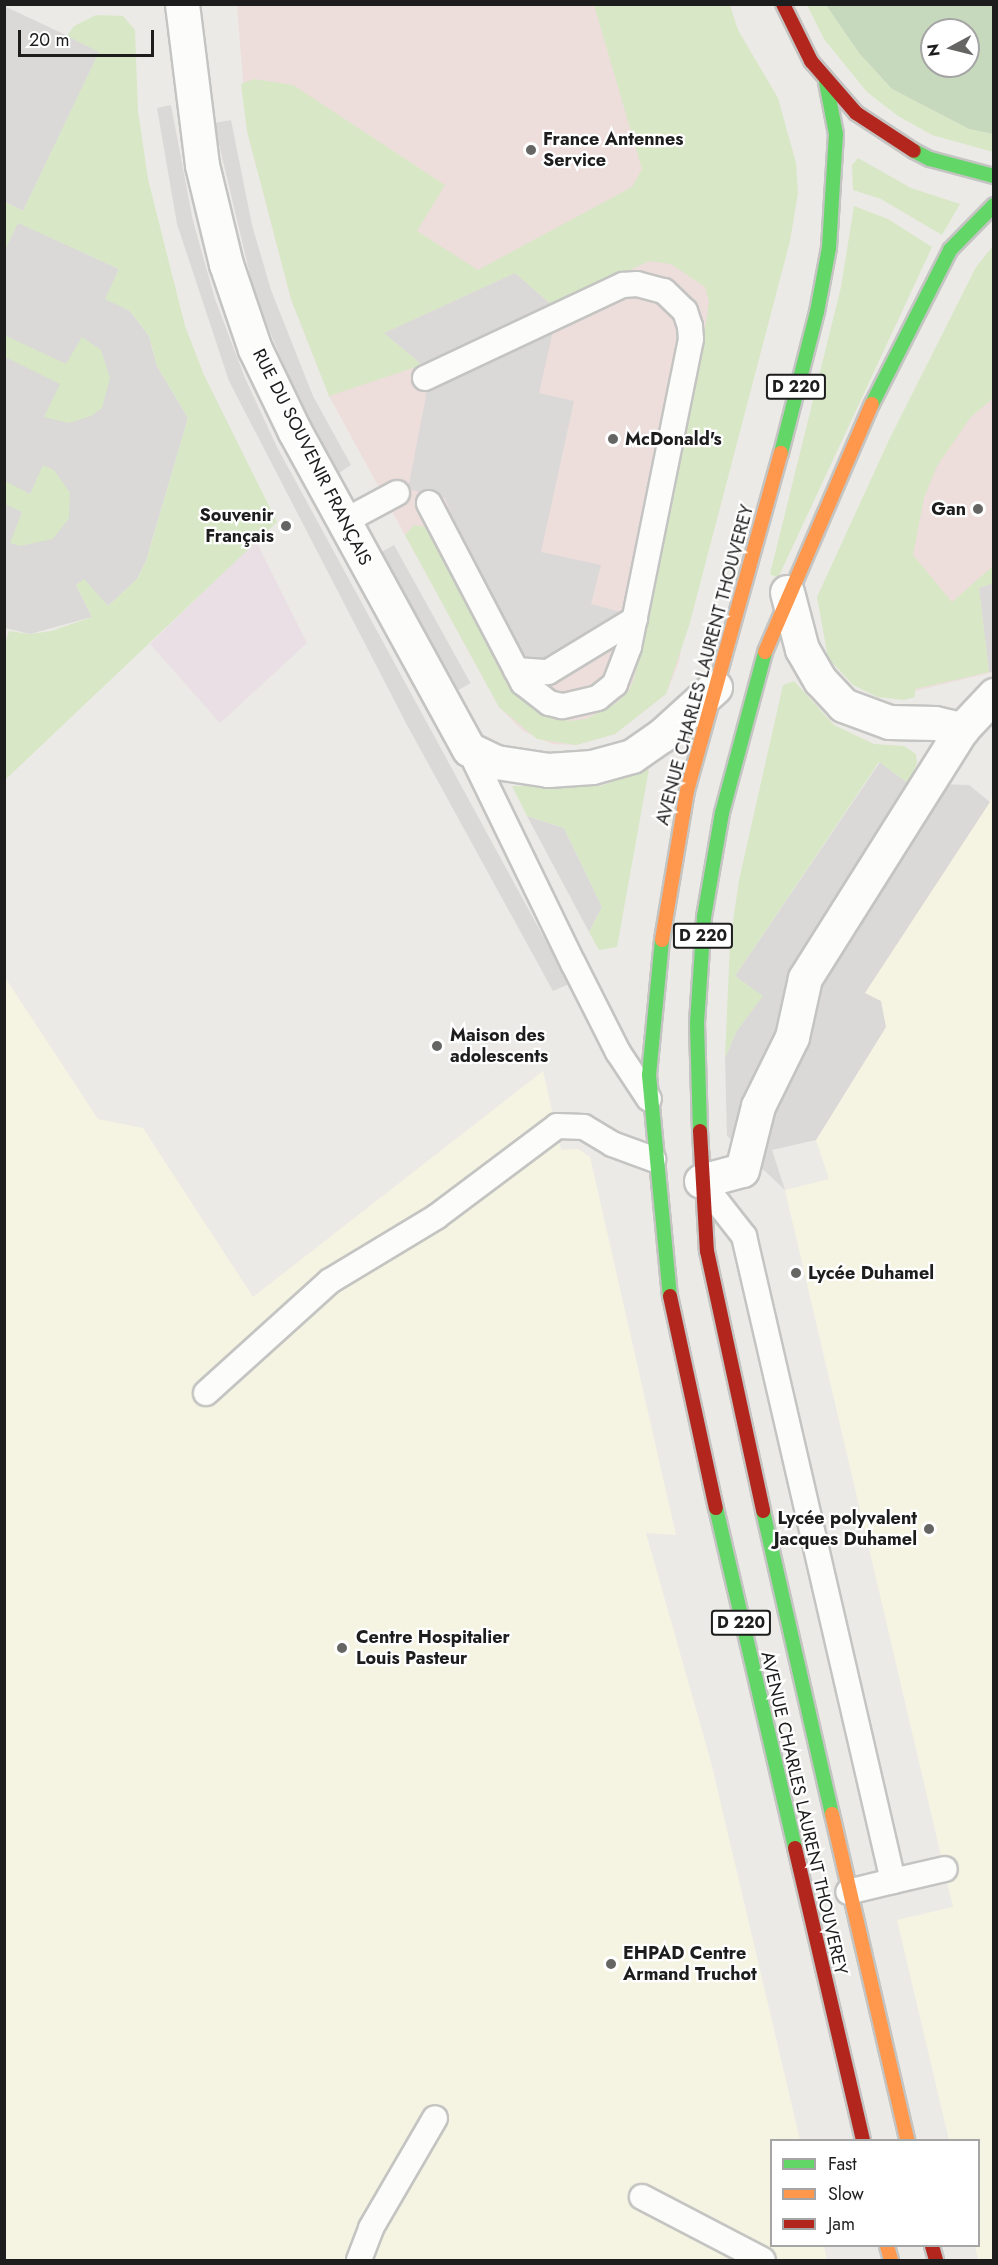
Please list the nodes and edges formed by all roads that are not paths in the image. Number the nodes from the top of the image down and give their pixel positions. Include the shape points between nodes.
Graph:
1 (182, 4) edge
2 (783, 4) edge
3 (826, 82) junction
4 (993, 176) edge
5 (993, 205) edge
6 (425, 378) dead end
7 (397, 493) dead end
8 (429, 503) dead end
9 (345, 521) junction
10 (787, 592) junction
11 (635, 619) junction
12 (516, 670) junction
13 (715, 687) junction
14 (993, 695) edge
15 (962, 729) junction
16 (470, 749) junction
17 (649, 1099) junction
18 (653, 1159) junction
19 (701, 1181) junction
20 (206, 1393) dead end
21 (945, 1869) dead end
22 (893, 1881) junction
23 (848, 1892) junction
24 (435, 2118) dead end
25 (863, 2139) edge
26 (907, 2139) edge
27 (642, 2197) dead end
28 (359, 2260) edge
29 (763, 2260) edge

1 - 9 street, RUE DU SOUVENIR FRANÇAIS via 202,165 225,264 255,349
2 - 3 main road via 797,39
3 - 4 main road via 856,113 891,139 940,163
3 - 13 main road, AVENUE CHARLES LAURENT THOUVEREY / D 220 via 836,134 827,259 753,560
5 - 10 main road, AVENUE CHARLES LAURENT THOUVEREY / D 220 via 963,232 950,250 870,408
6 - 11 lane via 623,285 652,286 675,298 685,311 691,339
7 - 9 lane
8 - 12 lane
9 - 16 street, RUE DU SOUVENIR FRANÇAIS
10 - 15 street via 802,649 820,680 843,705 889,722 935,723
10 - 19 main road, AVENUE CHARLES LAURENT THOUVEREY / D 220 via 750,696 722,813 704,917 698,1023
11 - 12 lane via 548,672
11 - 12 lane via 615,684 598,698 576,705 549,703 523,683
13 - 16 street via 662,736 632,756 592,767 548,770 496,762
13 - 17 main road, AVENUE CHARLES LAURENT THOUVEREY / D 220 via 687,791 668,886 656,977
14 - 15 street
15 - 19 street via 805,978 792,1037 758,1106 742,1170
16 - 17 lane, RUE DU SOUVENIR FRANÇAIS via 618,1052
17 - 18 main road, AVENUE CHARLES LAURENT THOUVEREY / D 220
18 - 20 lane via 612,1144 584,1127 556,1126 436,1217 330,1281
18 - 25 main road, AVENUE CHARLES LAURENT THOUVEREY / D 220 via 667,1273 695,1428
19 - 22 lane via 744,1236
19 - 23 main road, AVENUE CHARLES LAURENT THOUVEREY / D 220 via 707,1251 719,1319
21 - 22 lane
22 - 23 lane
23 - 26 main road, AVENUE CHARLES LAURENT THOUVEREY / D 220
24 - 28 lane via 371,2228
27 - 29 lane

